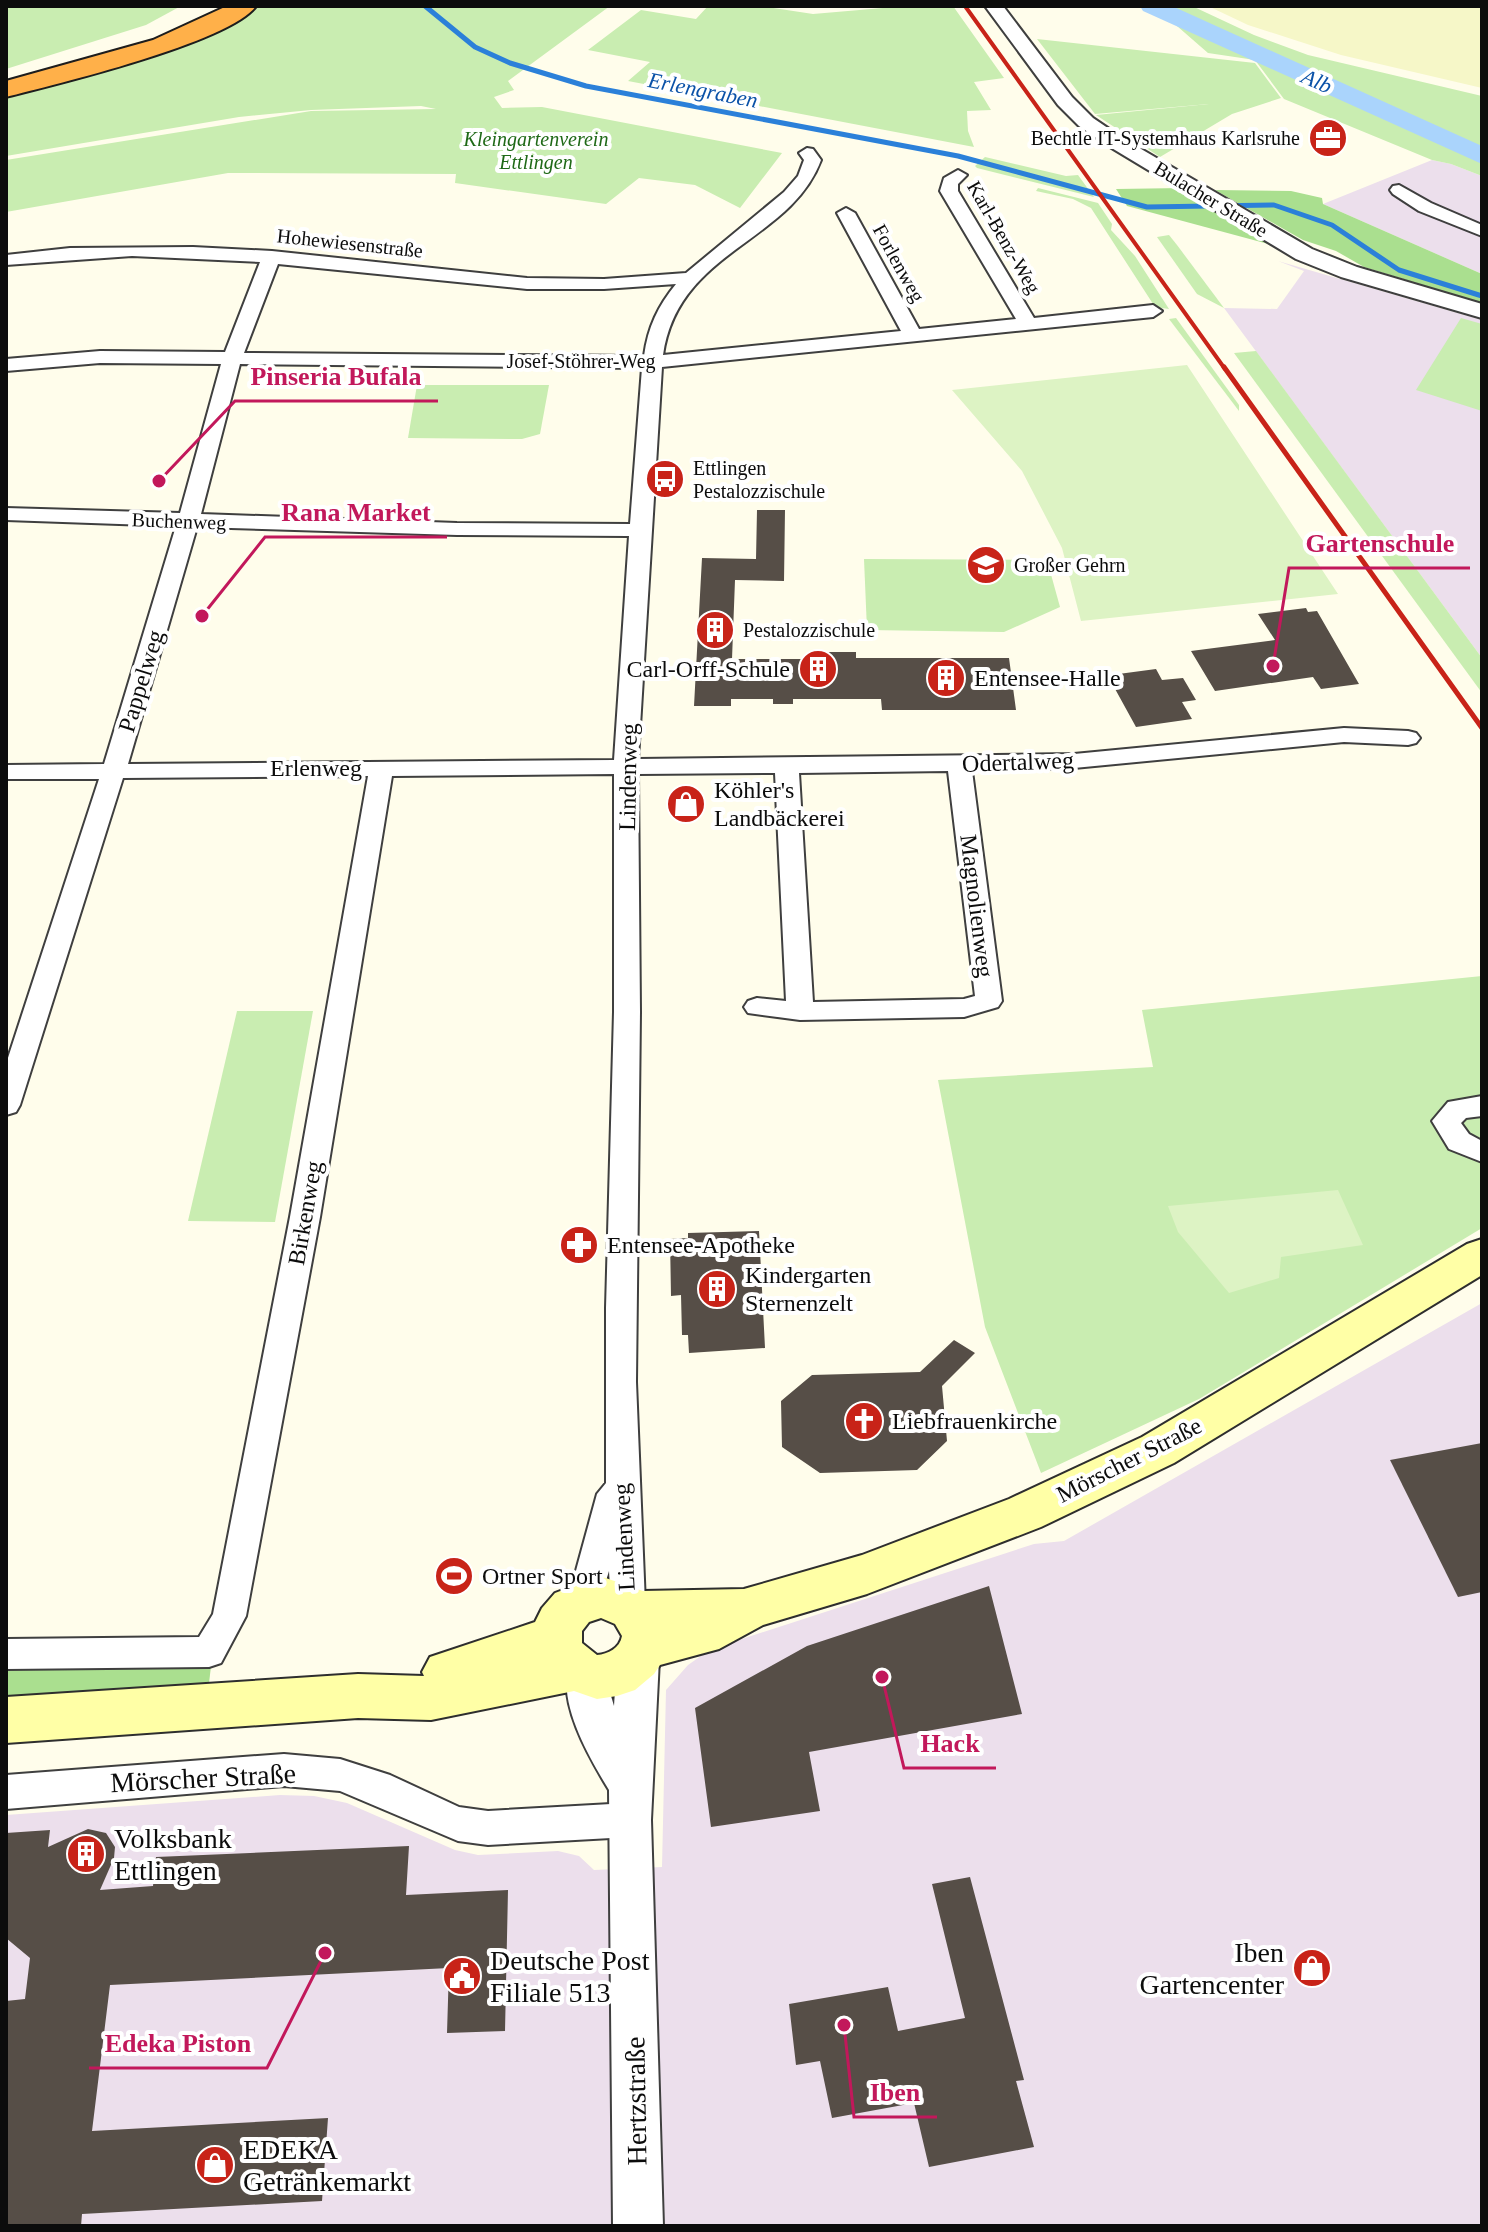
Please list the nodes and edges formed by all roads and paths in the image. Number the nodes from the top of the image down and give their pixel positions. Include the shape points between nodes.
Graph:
1 (201, 6) edge
2 (222, 6) edge
3 (244, 6) edge
4 (994, 6) edge
5 (161, 33) junction
6 (6, 78) edge
7 (6, 89) edge
8 (807, 153) dead end
9 (958, 175) dead end
10 (1399, 190) dead end
11 (846, 213) dead end
12 (1482, 231) edge
13 (272, 256) junction
14 (6, 260) edge
15 (688, 278) junction
16 (1153, 311) dead end
17 (1482, 311) edge
18 (1028, 323) junction
19 (913, 335) junction
20 (232, 358) junction
21 (654, 362) junction
22 (6, 365) edge
23 (6, 514) edge
24 (188, 522) junction
25 (640, 530) junction
26 (1408, 738) dead end
27 (959, 764) junction
28 (787, 765) junction
29 (382, 767) junction
30 (626, 767) junction
31 (114, 771) junction
32 (6, 772) edge
33 (757, 1007) dead end
34 (800, 1011) junction
35 (6, 1105) edge
36 (1482, 1106) edge
37 (1482, 1152) edge
38 (1482, 1255) edge
39 (606, 1638) junction
40 (6, 1654) edge
41 (6, 1720) edge
42 (6, 1792) edge
43 (629, 1801) junction
44 (638, 2226) edge

1 - 5 highway
2 - 5 highway
3 - 7 highway via 169,40
4 - 17 street, Bulacher Straße via 1086,122 1286,244 1330,265
5 - 6 highway
8 - 15 street, Lindenweg via 813,167 796,191
9 - 18 street, Karl-Benz-Weg via 949,191
10 - 12 street
11 - 19 street, Forlenweg
13 - 14 street, Hohewiesenstraße via 131,249
13 - 15 street, Hohewiesenstraße via 503,282 606,284
13 - 20 street, Pappelweg
15 - 21 street, Lindenweg via 659,326
16 - 18 street, Josef-Stöhrer-Weg
18 - 19 street, Josef-Stöhrer-Weg
19 - 21 street, Josef-Stöhrer-Weg
20 - 21 street, Josef-Stöhrer-Weg
20 - 22 street, Josef-Stöhrer-Weg via 61,358
20 - 24 street, Pappelweg
21 - 25 street, Lindenweg
23 - 24 street, Buchenweg
24 - 25 street, Buchenweg
24 - 31 street, Pappelweg
25 - 30 street, Lindenweg
26 - 27 street, Odertalweg via 1344,735 1074,761
27 - 28 street, Odertalweg
27 - 34 street, Magnolienweg via 989,1001 964,1008
28 - 30 street, Odertalweg
28 - 34 street
29 - 30 street, Erlenweg
29 - 31 street, Erlenweg
29 - 40 street, Birkenweg via 305,1217 229,1616 209,1652
30 - 39 street, Lindenweg via 620,1471
31 - 32 street, Erlenweg
31 - 35 street, Pappelweg
33 - 34 street, Magnolienweg
36 - 37 street via 1458,1109 1446,1121 1452,1137
38 - 39 main road, Mörscher Straße via 1158,1450 1010,1519 867,1574 750,1608 702,1634
39 - 41 main road, Mörscher Straße via 431,1698 358,1696
39 - 43 street via 600,1737
42 - 43 street, Mörscher Straße via 284,1770 362,1781 458,1824 516,1828
43 - 44 street, Hertzstraße

